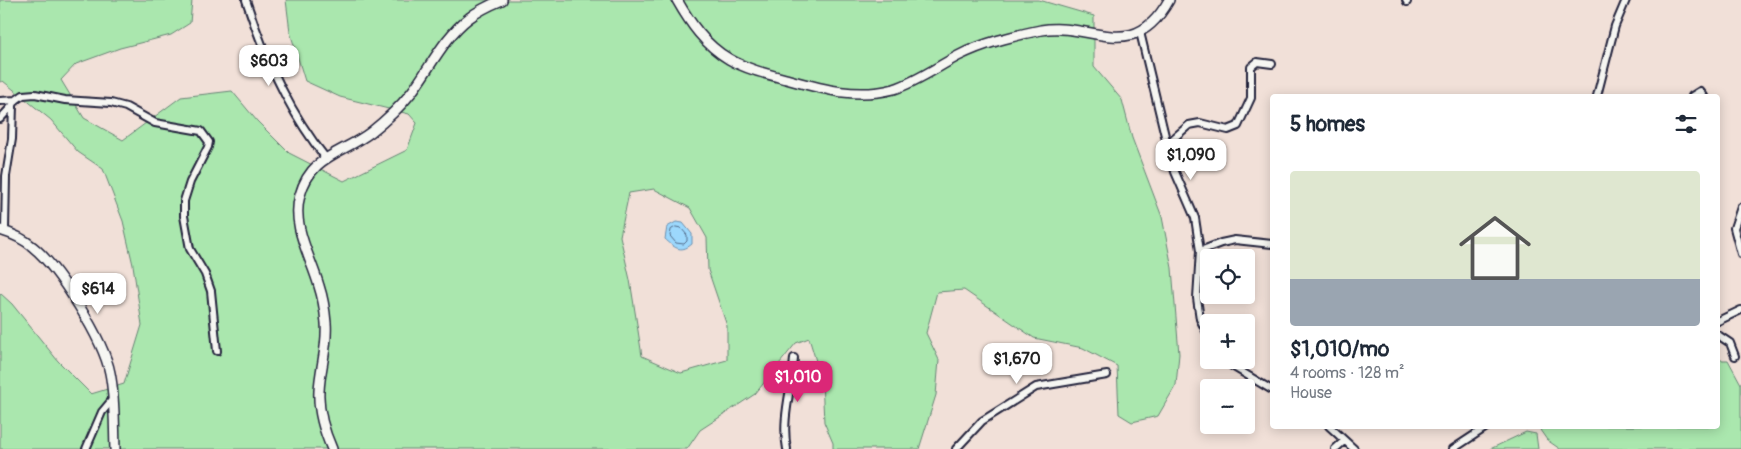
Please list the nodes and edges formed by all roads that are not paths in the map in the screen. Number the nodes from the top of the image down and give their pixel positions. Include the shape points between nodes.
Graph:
1 (246, 0) edge
2 (502, 0) edge
3 (677, 0) edge
4 (1169, 0) edge
5 (1626, 0) edge
6 (1140, 32) junction
7 (1272, 64) dead end
8 (1598, 94) edge
9 (0, 101) edge
10 (15, 102) junction
11 (0, 119) edge
12 (1167, 144) junction
13 (325, 157) junction
14 (1741, 207) edge
15 (2, 230) edge
16 (1270, 244) edge
17 (1205, 249) edge
18 (1200, 251) joint
19 (1741, 254) edge
20 (1741, 310) edge
21 (1200, 319) edge
22 (1720, 320) edge
23 (1720, 336) edge
24 (217, 351) dead end
25 (1736, 356) dead end
26 (794, 358) dead end
27 (1237, 369) edge
28 (1107, 375) dead end
29 (1270, 389) edge
30 (112, 400) junction
31 (1332, 429) edge
32 (1483, 429) edge
33 (1344, 441) junction
34 (86, 449) edge
35 (115, 449) edge
36 (332, 449) edge
37 (787, 449) edge
38 (956, 449) edge
39 (1335, 449) edge
40 (1354, 449) edge
41 (1453, 449) edge

1 - 13 street via 271,68 306,133
2 - 13 main road via 467,19 410,94 370,133
3 - 6 main road via 699,34 730,60 758,72 834,92 864,94 895,88 984,44 1043,30 1121,37
4 - 6 main road via 1155,20
5 - 8 street via 1615,26
6 - 12 street
7 - 12 street via 1257,62 1251,66 1251,98 1243,118 1234,129 1195,124 1184,128
9 - 10 street
10 - 11 street
10 - 15 street
10 - 24 street via 23,96 35,94 64,100 111,103 155,123 192,128 206,136 208,147 190,182 184,201 184,216 190,249 211,291
12 - 18 street via 1195,218
13 - 36 main road via 305,181 298,209 304,245 320,287 326,323 327,342 319,409
14 - 19 street via 1734,228
15 - 30 main road via 19,237 38,251 92,328 108,363
16 - 17 street via 1235,240
18 - 21 street via 1197,298
20 - 22 street
23 - 25 street via 1730,343
26 - 37 street via 786,407
27 - 29 street
28 - 38 street via 1036,387 982,421
30 - 34 street via 102,412
30 - 35 main road
31 - 33 street
32 - 41 street
33 - 39 street
33 - 40 street

